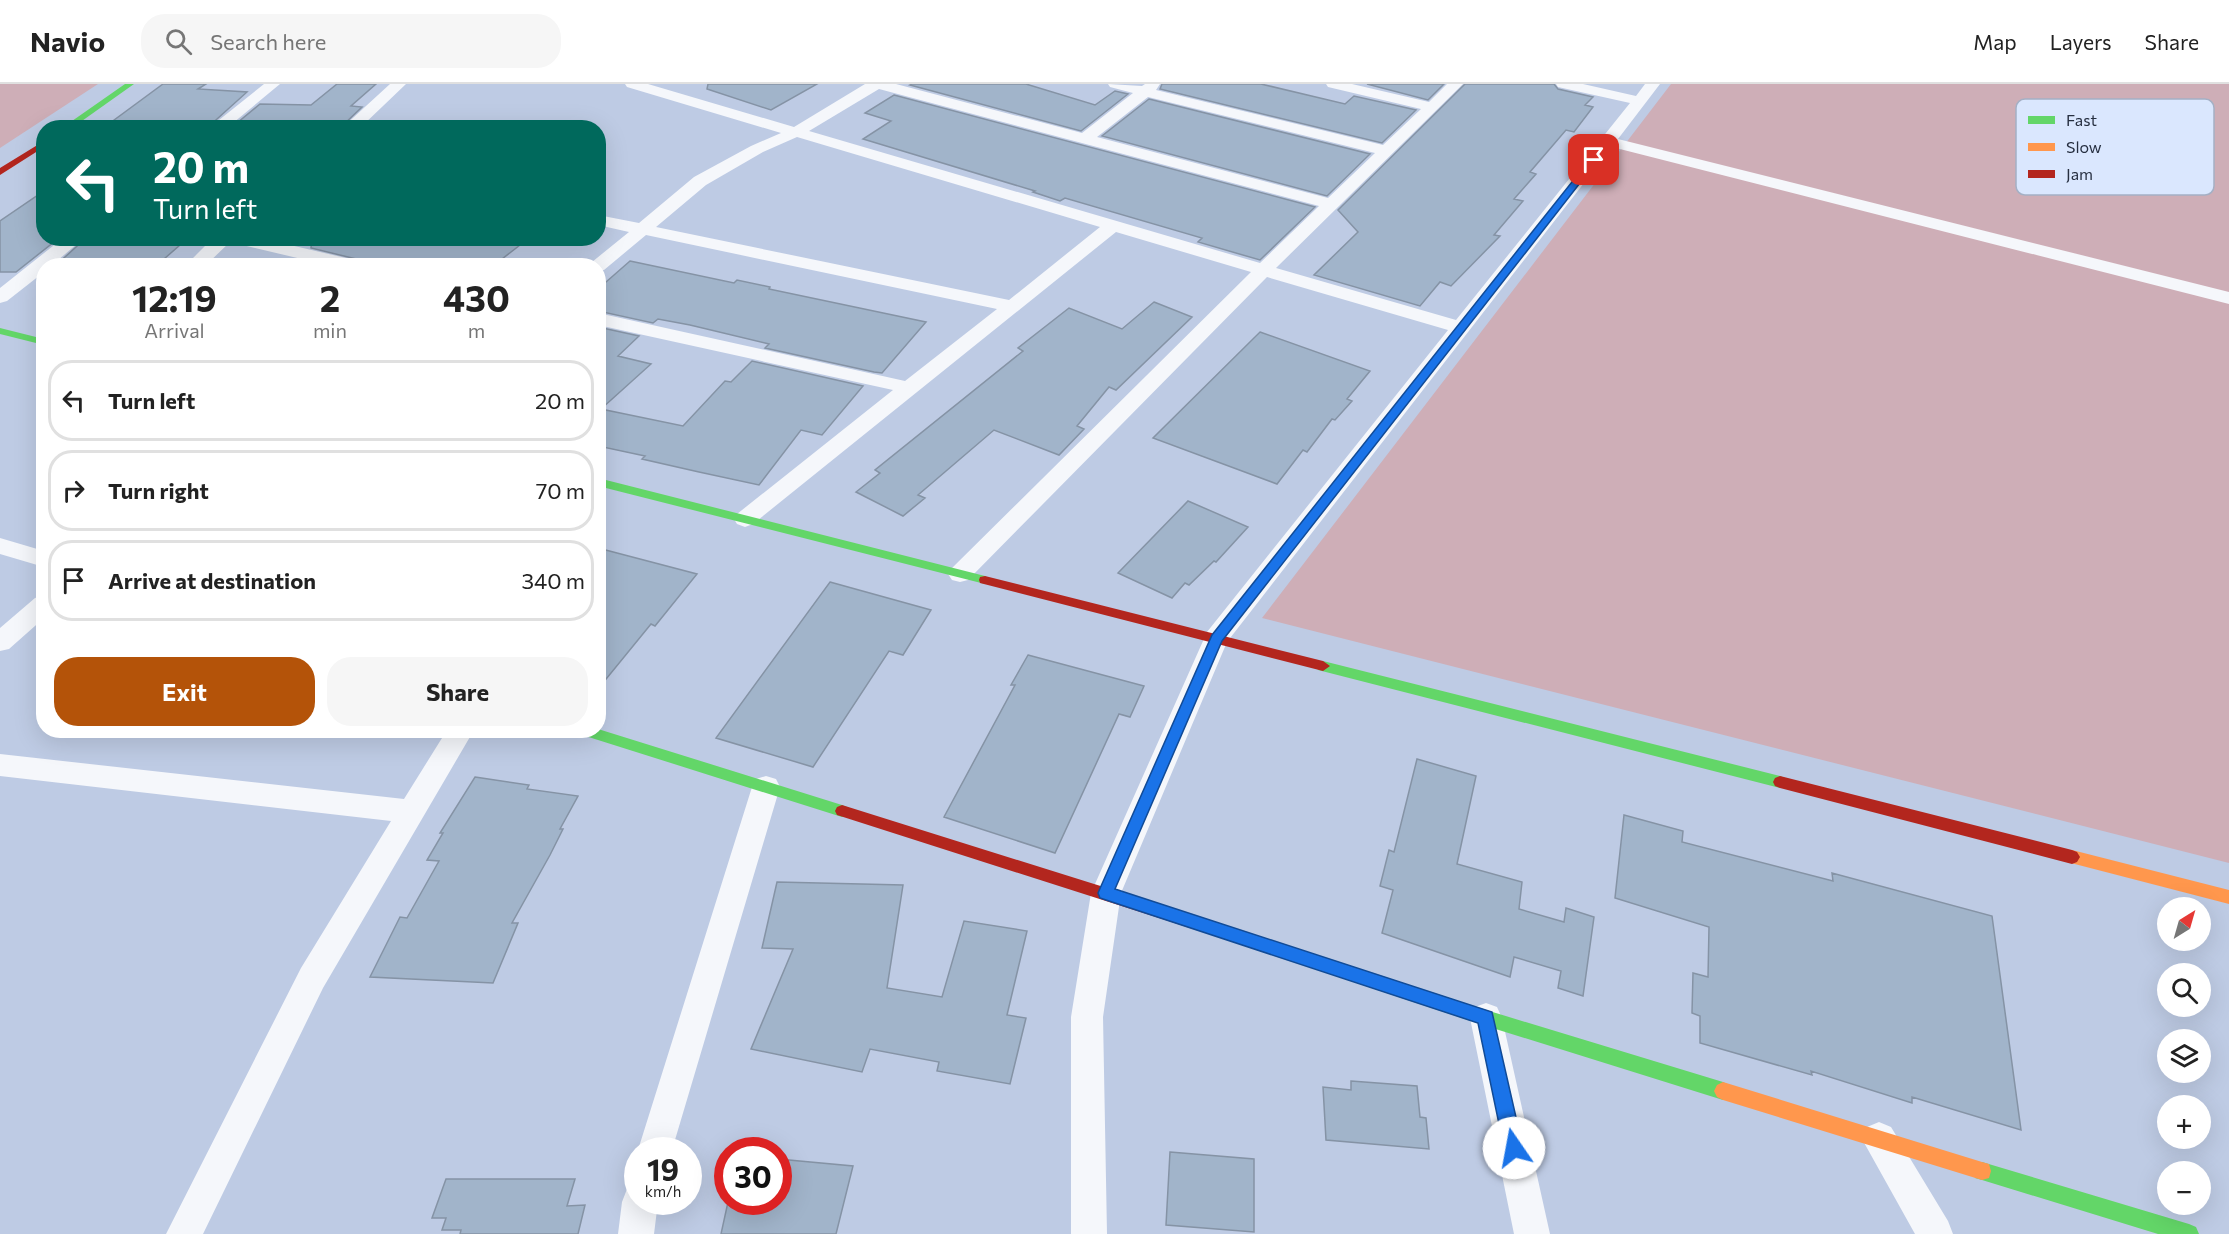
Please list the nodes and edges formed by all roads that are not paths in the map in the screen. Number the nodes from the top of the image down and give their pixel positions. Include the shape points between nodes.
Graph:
1 (130, 84) edge
2 (273, 84) edge
3 (399, 84) edge
4 (632, 84) edge
5 (878, 84) edge
6 (1115, 84) edge
7 (1333, 84) edge
8 (1456, 84) edge
9 (1563, 84) edge
10 (1653, 84) edge
11 (1150, 88) edge
12 (1640, 101) junction
13 (1432, 107) junction
14 (78, 120) edge
15 (227, 120) edge
16 (359, 120) edge
17 (796, 132) junction
18 (1085, 139) junction
19 (1609, 141) junction
20 (36, 148) edge
21 (1386, 151) junction
22 (0, 172) edge
23 (1331, 204) junction
24 (606, 222) edge
25 (1113, 226) junction
26 (643, 230) junction
27 (65, 246) edge
28 (215, 246) edge
29 (269, 246) edge
30 (50, 258) edge
31 (203, 258) edge
32 (322, 258) edge
33 (606, 260) edge
34 (36, 269) edge
35 (1263, 270) junction
36 (0, 297) edge
37 (2229, 298) edge
38 (1012, 306) junction
39 (606, 321) edge
40 (1461, 328) junction
41 (0, 331) edge
42 (36, 340) edge
43 (910, 387) junction
44 (606, 484) edge
45 (745, 519) junction
46 (0, 546) edge
47 (36, 557) edge
48 (960, 574) junction
49 (36, 611) edge
50 (1216, 638) junction
51 (0, 642) edge
52 (606, 737) edge
53 (456, 738) edge
54 (0, 765) edge
55 (766, 787) junction
56 (412, 812) junction
57 (1106, 893) junction
58 (2229, 897) edge
59 (1486, 1018) junction
60 (659, 1137) edge
61 (1879, 1139) junction
62 (638, 1215) edge
63 (184, 1234) edge
64 (636, 1234) edge
65 (1089, 1234) edge
66 (1532, 1234) edge
67 (1935, 1234) edge
68 (2189, 1234) edge

1 - 14 street
2 - 15 street
3 - 16 street
4 - 17 street
5 - 17 street
5 - 18 street
6 - 11 street
7 - 13 street
8 - 13 street
9 - 12 street
10 - 12 street
11 - 18 street
11 - 21 street
12 - 19 street
13 - 21 street
17 - 25 street
17 - 26 street via 700,181
18 - 23 street
19 - 37 street
19 - 40 street
20 - 22 street
21 - 23 street
23 - 35 street
24 - 26 street
25 - 35 street
25 - 38 street
26 - 33 street
26 - 38 street
27 - 30 street
28 - 31 street
29 - 32 street
34 - 36 street
35 - 40 street
35 - 48 street
38 - 43 street
39 - 43 street
40 - 50 street
41 - 42 street
43 - 45 street
44 - 45 street
45 - 48 street
46 - 47 street
48 - 50 street
49 - 51 street
50 - 57 street
50 - 58 street
52 - 55 street
53 - 56 street
54 - 56 street
55 - 57 street
55 - 60 street
56 - 63 street via 312,978
57 - 59 street
57 - 65 street via 1087,1017
59 - 61 street
59 - 66 street
61 - 67 street
61 - 68 street
62 - 64 street

